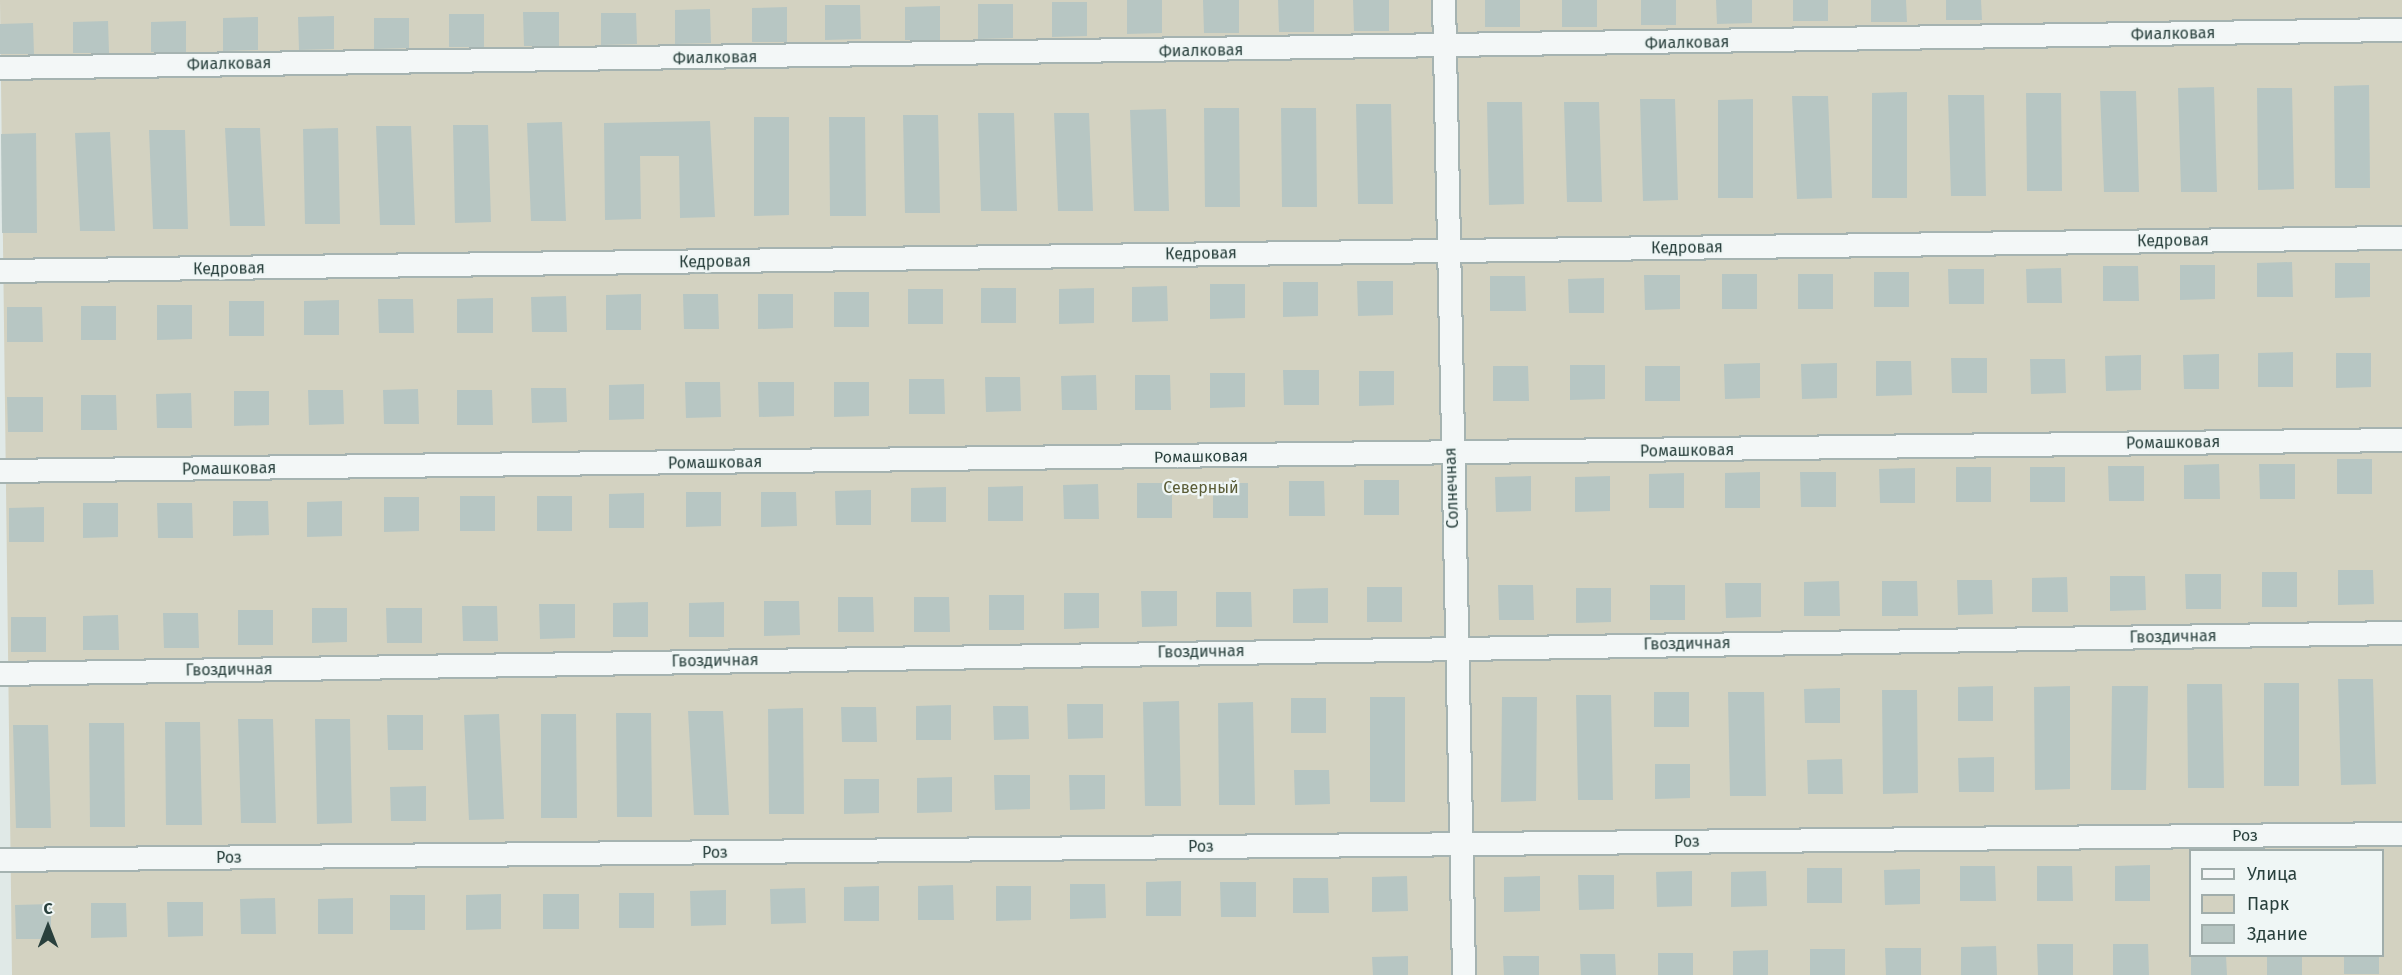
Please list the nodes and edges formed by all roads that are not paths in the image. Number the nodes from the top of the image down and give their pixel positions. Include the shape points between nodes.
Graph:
1 (1444, 0) edge
2 (2402, 30) edge
3 (1445, 47) junction
4 (0, 68) edge
5 (2402, 238) edge
6 (1449, 251) junction
7 (0, 271) edge
8 (2402, 440) edge
9 (1451, 454) junction
10 (0, 471) edge
11 (2402, 633) edge
12 (1457, 648) junction
13 (0, 674) edge
14 (2402, 834) edge
15 (1462, 844) junction
16 (0, 860) edge
17 (1464, 975) edge

1 - 3 street, Солнечная
2 - 3 street, Фиалковая
3 - 4 street, Фиалковая
3 - 6 street, Солнечная
5 - 6 street, Кедровая
6 - 7 street, Кедровая
6 - 9 street, Солнечная
8 - 9 street, Ромашковая
9 - 10 street, Ромашковая
9 - 12 street, Солнечная
11 - 12 street, Гвоздичная
12 - 13 street, Гвоздичная
12 - 15 street, Солнечная
14 - 15 street, Роз
15 - 16 street, Роз
15 - 17 street, Солнечная

